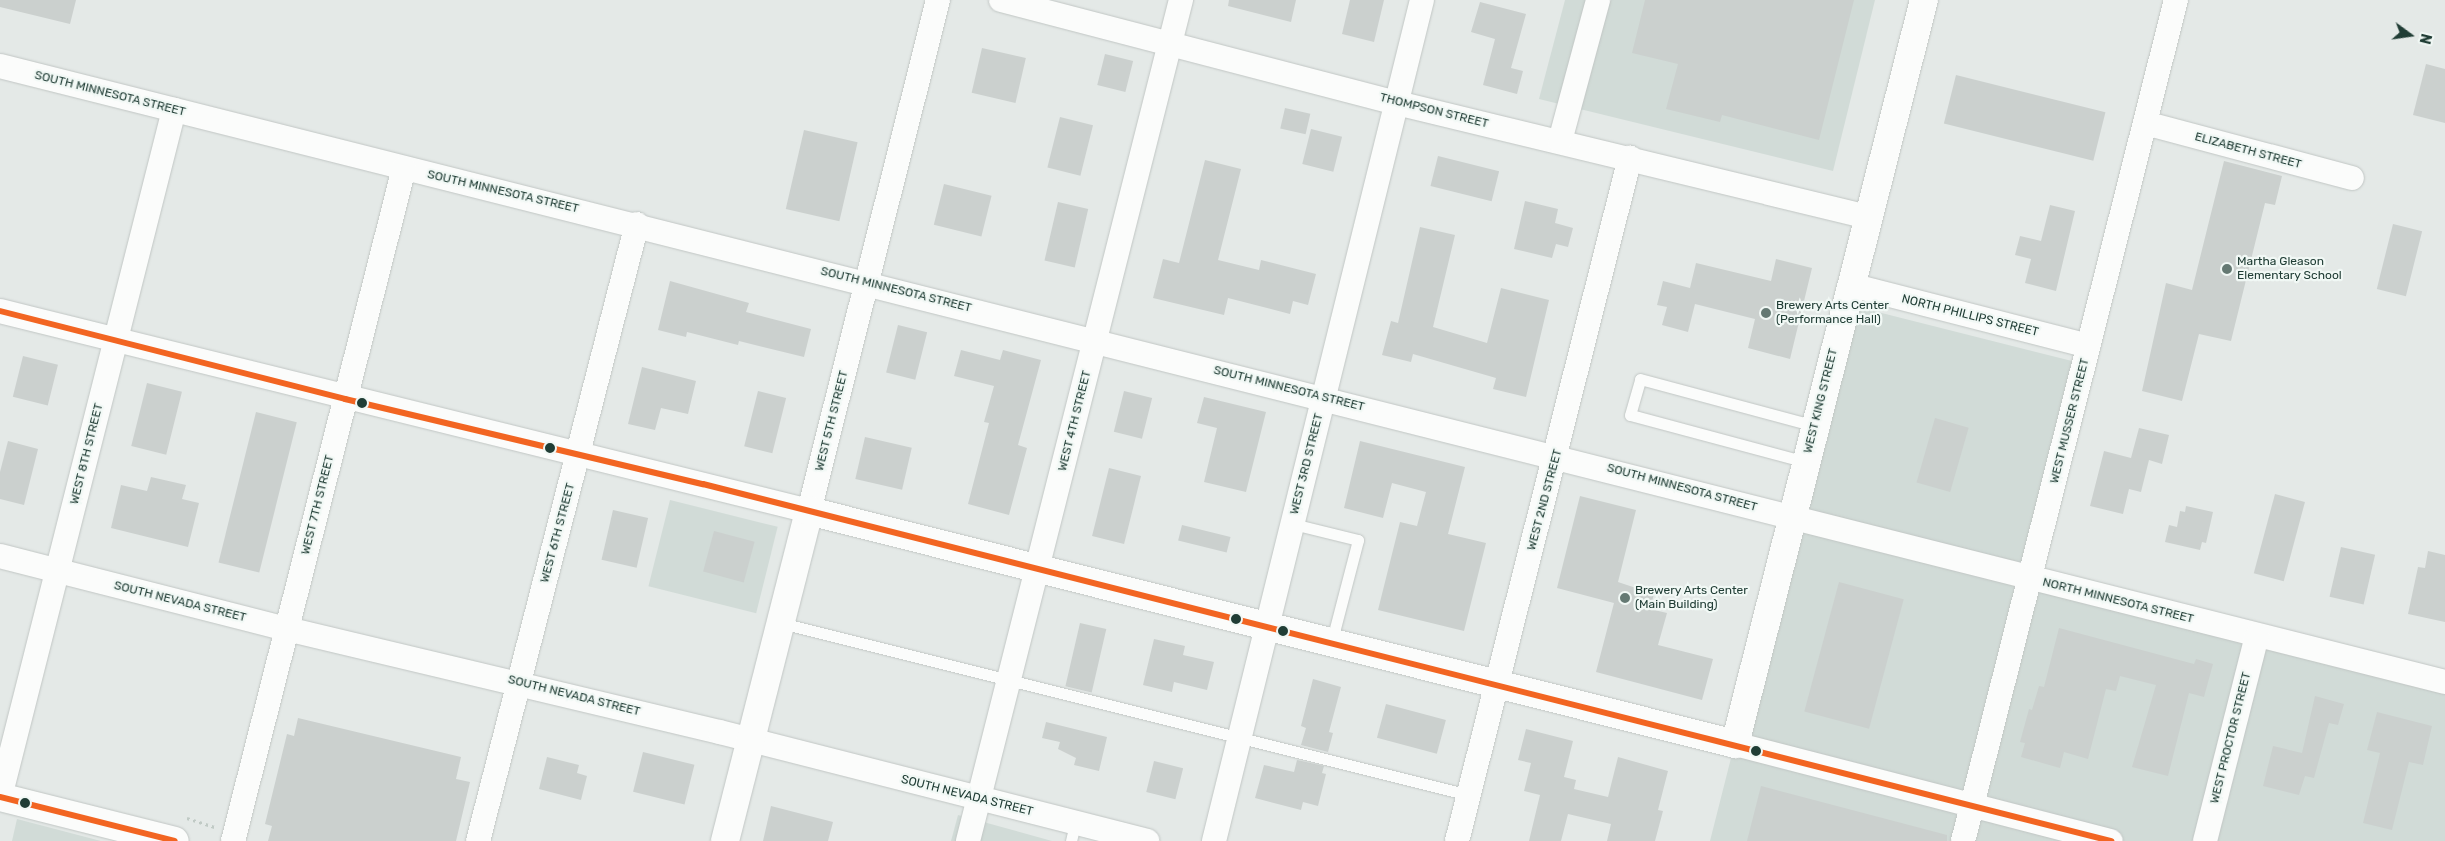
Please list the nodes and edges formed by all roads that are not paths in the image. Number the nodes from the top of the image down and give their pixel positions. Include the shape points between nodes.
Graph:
1 (938, 0) edge
2 (1001, 0) edge
3 (1181, 0) edge
4 (1422, 0) edge
5 (1598, 0) edge
6 (1924, 0) edge
7 (2176, 0) edge
8 (1170, 44) junction
9 (0, 66) edge
10 (1397, 103) junction
11 (174, 110) junction
12 (2145, 123) junction
13 (1560, 141) junction
14 (1630, 158) junction
15 (404, 168) junction
16 (2352, 178) dead end
17 (1868, 217) junction
18 (636, 224) junction
19 (866, 282) junction
20 (1851, 286) junction
21 (0, 311) edge
22 (116, 340) junction
23 (1096, 340) junction
24 (2088, 346) junction
25 (1323, 398) junction
26 (345, 399) junction
27 (1815, 426) junction
28 (578, 453) junction
29 (1556, 456) junction
30 (1806, 462) junction
31 (809, 510) junction
32 (1792, 517) junction
33 (1293, 524) junction
34 (0, 556) edge
35 (1037, 568) junction
36 (58, 571) junction
37 (2030, 579) junction
38 (781, 623) junction
39 (1267, 628) junction
40 (287, 629) junction
41 (2257, 635) junction
42 (1331, 644) junction
43 (1008, 681) junction
44 (2445, 682) edge
45 (519, 683) junction
46 (1497, 685) junction
47 (1239, 739) junction
48 (751, 740) junction
49 (1734, 744) junction
50 (1469, 795) junction
51 (0, 797) edge
52 (978, 799) junction
53 (1972, 805) junction
54 (178, 829) edge
55 (1073, 832) edge
56 (225, 834) edge
57 (478, 841) edge
58 (725, 841) edge
59 (968, 841) edge
60 (1147, 841) edge
61 (1214, 841) edge
62 (1457, 841) edge
63 (1963, 841) edge
64 (2111, 841) edge
65 (2205, 841) edge

1 - 19 street, WEST 5TH STREET
2 - 8 street, THOMPSON STREET
3 - 8 street, WEST 4TH STREET
4 - 10 street, WEST 3RD STREET
5 - 13 street
6 - 17 street, WEST KING STREET
7 - 12 street, WEST MUSSER STREET
8 - 10 street, THOMPSON STREET
8 - 23 street, WEST 4TH STREET
9 - 11 street, SOUTH MINNESOTA STREET
10 - 13 street, THOMPSON STREET
10 - 25 street, WEST 3RD STREET
11 - 15 street, SOUTH MINNESOTA STREET
11 - 22 street, WEST 8TH STREET
12 - 16 street, ELIZABETH STREET
12 - 24 street, WEST MUSSER STREET
13 - 14 street, THOMPSON STREET
14 - 17 street, THOMPSON STREET
14 - 29 street, WEST 2ND STREET
15 - 18 street, SOUTH MINNESOTA STREET
15 - 26 street, WEST 7TH STREET
17 - 20 street, WEST KING STREET
18 - 19 street, SOUTH MINNESOTA STREET
18 - 28 street, WEST 6TH STREET
19 - 23 street, SOUTH MINNESOTA STREET
19 - 31 street, WEST 5TH STREET
20 - 24 street, NORTH PHILLIPS STREET
20 - 27 street, WEST KING STREET
21 - 22 street
22 - 26 street
22 - 36 street, WEST 8TH STREET
23 - 25 street, SOUTH MINNESOTA STREET
23 - 35 street, WEST 4TH STREET
24 - 37 street, WEST MUSSER STREET
25 - 29 street, SOUTH MINNESOTA STREET
25 - 33 street, WEST 3RD STREET
26 - 28 street
26 - 40 street, WEST 7TH STREET
27 - 30 street, WEST KING STREET
27 - 30 lane via 1640,379 1630,415
28 - 31 street
28 - 45 street, WEST 6TH STREET
29 - 32 street, SOUTH MINNESOTA STREET
29 - 46 street, WEST 2ND STREET
30 - 32 street, WEST KING STREET
31 - 35 street
31 - 38 street, WEST 5TH STREET
32 - 37 street, NORTH MINNESOTA STREET
32 - 49 street, WEST KING STREET
33 - 39 street, WEST 3RD STREET
33 - 42 lane via 1358,540
34 - 36 street, SOUTH NEVADA STREET
35 - 39 street
35 - 43 street, WEST 4TH STREET
36 - 40 street, SOUTH NEVADA STREET
36 - 51 street, WEST 8TH STREET
37 - 41 street, NORTH MINNESOTA STREET
37 - 53 street, WEST MUSSER STREET
38 - 43 lane
38 - 48 street, WEST 5TH STREET
39 - 42 street
39 - 47 street, WEST 3RD STREET
40 - 45 street, SOUTH NEVADA STREET
40 - 56 street, WEST 7TH STREET
41 - 44 street, NORTH MINNESOTA STREET
41 - 65 street, WEST PROCTOR STREET
42 - 46 street
43 - 47 lane
43 - 52 street, WEST 4TH STREET
45 - 48 street, SOUTH NEVADA STREET
45 - 57 street, WEST 6TH STREET
46 - 49 street
46 - 50 street, WEST 2ND STREET
47 - 50 lane
47 - 61 street, WEST 3RD STREET
48 - 52 street, SOUTH NEVADA STREET
48 - 58 street, WEST 5TH STREET
49 - 53 street
50 - 62 street, WEST 2ND STREET
51 - 54 street
52 - 55 street, SOUTH NEVADA STREET
52 - 59 street, WEST 4TH STREET
53 - 63 street, WEST MUSSER STREET
53 - 64 street
55 - 60 street, SOUTH NEVADA STREET

